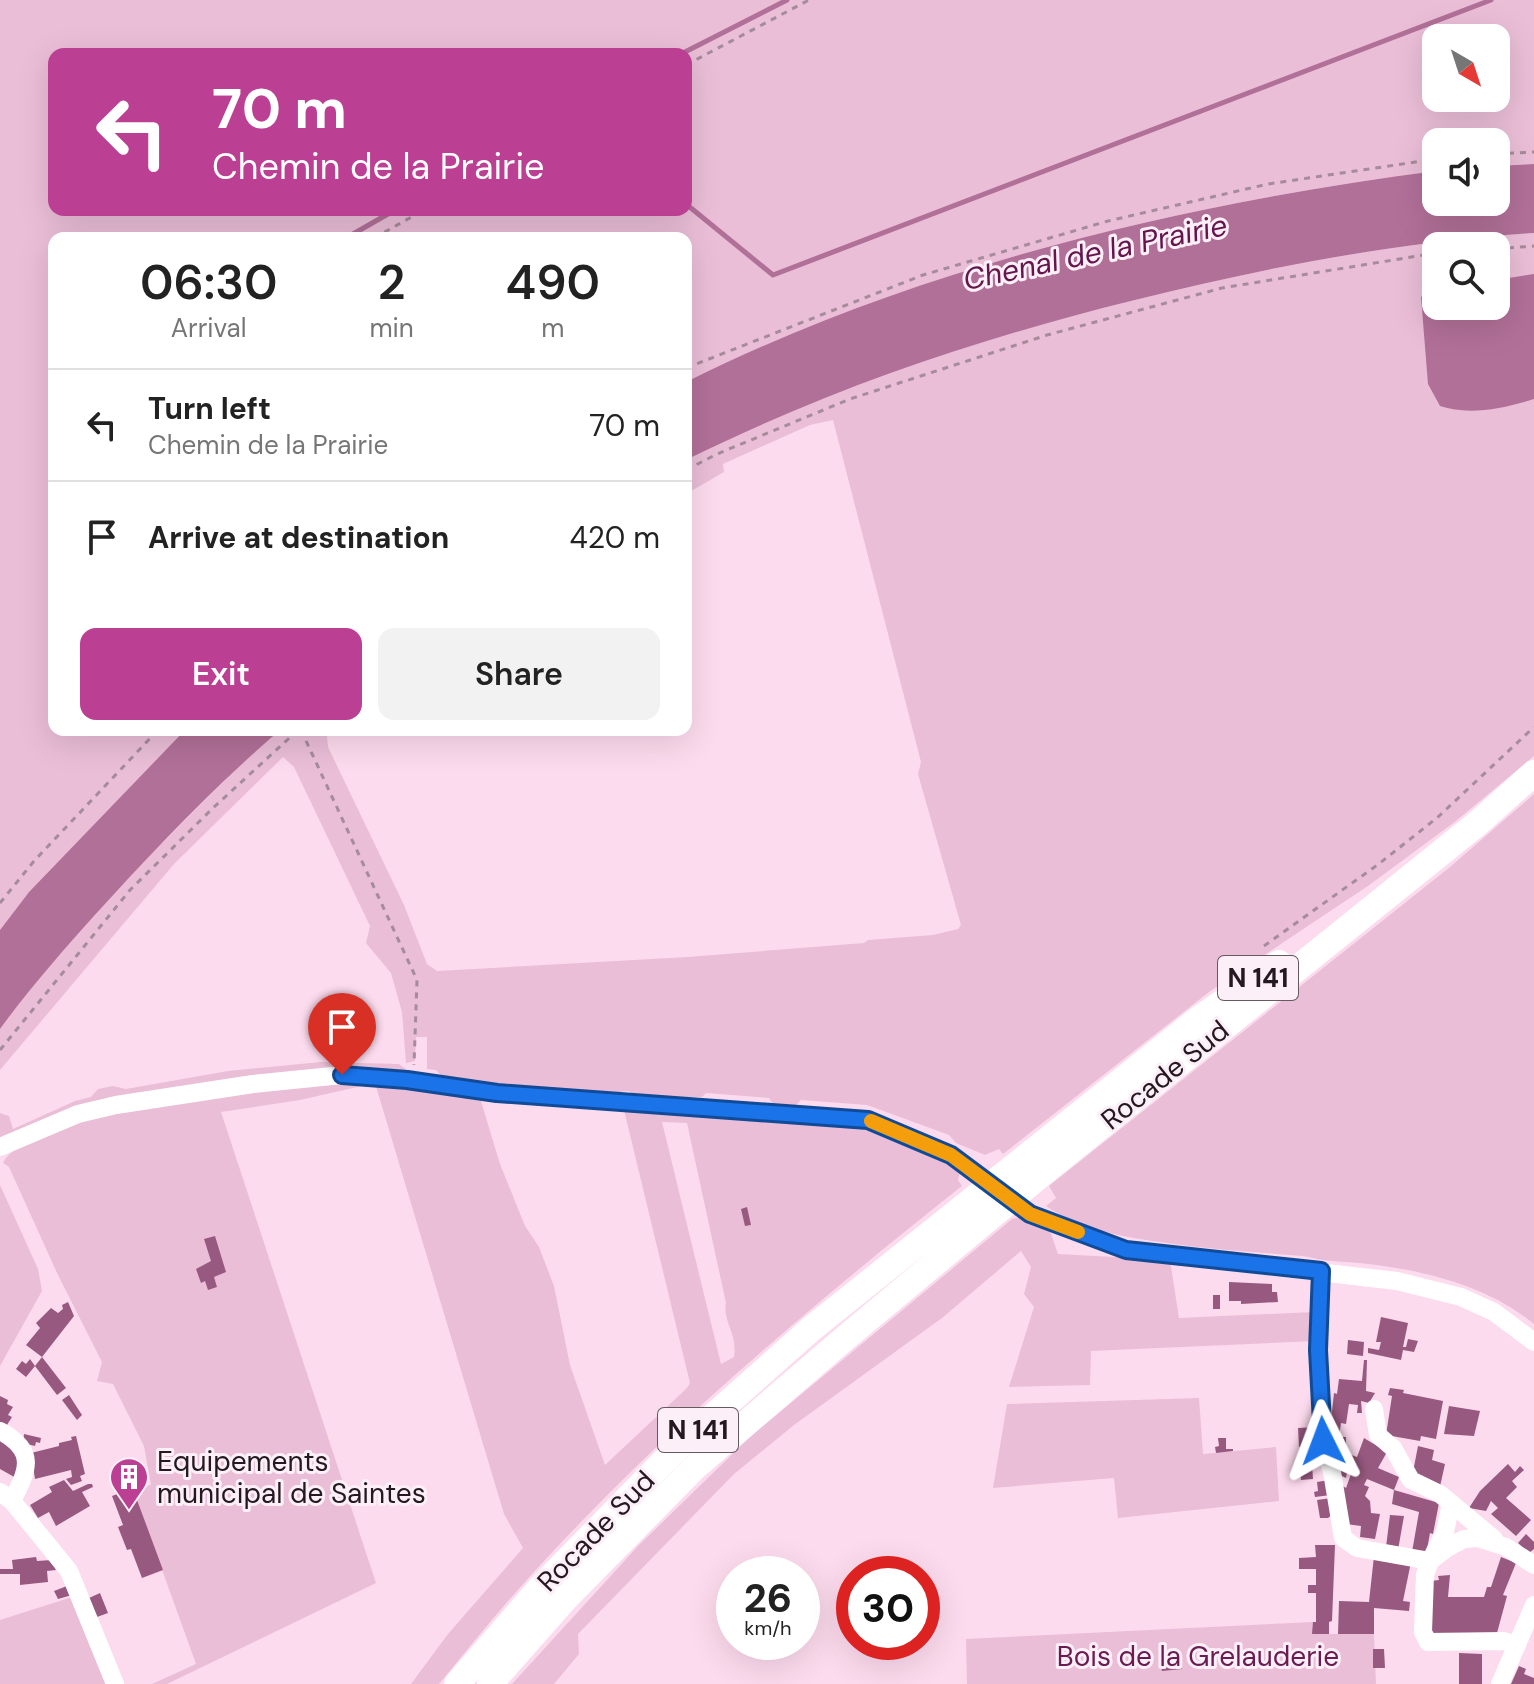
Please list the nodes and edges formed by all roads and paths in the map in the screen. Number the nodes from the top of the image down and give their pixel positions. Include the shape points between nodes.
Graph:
1 (809, 0) edge
2 (692, 62) edge
3 (1534, 152) edge
4 (1510, 153) edge
5 (1422, 161) edge
6 (413, 216) edge
7 (385, 232) edge
8 (1534, 246) edge
9 (1510, 248) edge
10 (1422, 255) edge
11 (692, 366) edge
12 (692, 467) edge
13 (1534, 727) edge
14 (152, 736) edge
15 (293, 736) edge
16 (303, 736) edge
17 (1534, 773) edge
18 (0, 903) edge
19 (1254, 954) dead end
20 (0, 1050) edge
21 (414, 1081) junction
22 (0, 1147) edge
23 (1031, 1167) junction
24 (1321, 1271) junction
25 (1534, 1342) edge
26 (1374, 1409) dead end
27 (0, 1431) edge
28 (6, 1497) edge
29 (1451, 1503) junction
30 (1506, 1547) junction
31 (1430, 1561) junction
32 (1534, 1565) edge
33 (1534, 1605) edge
34 (1517, 1645) junction
35 (115, 1684) edge
36 (457, 1684) edge
37 (490, 1684) edge
38 (1500, 1684) edge

1 - 2 path
3 - 4 path
5 - 11 path via 1268,184 1108,221 923,275
6 - 7 path
8 - 9 path
10 - 12 path via 1222,288 1047,335 850,399
13 - 19 path via 1438,817
14 - 18 path
15 - 20 path via 130,890
16 - 21 path via 417,980
17 - 23 highway, Rocade Sud / N 141 via 1478,823 1196,1021
21 - 22 street via 342,1075 152,1098 78,1114
21 - 24 street via 497,1093 868,1120 951,1155 1030,1214 1126,1250
23 - 36 highway, Rocade Sud / N 141 via 966,1204 811,1329 674,1451 541,1587
23 - 37 highway, Rocade Sud / N 141 via 985,1222 694,1468
24 - 25 street via 1397,1281 1461,1297 1494,1312
24 - 31 street via 1323,1441 1343,1538 1357,1548
26 - 29 street via 1378,1435 1393,1448 1411,1480
27 - 28 street via 24,1452 26,1473
28 - 35 street via 69,1571
29 - 30 street
29 - 31 street via 1445,1532
30 - 31 street via 1464,1539
30 - 32 street
31 - 34 street via 1423,1601 1428,1642
33 - 34 street
34 - 38 street

